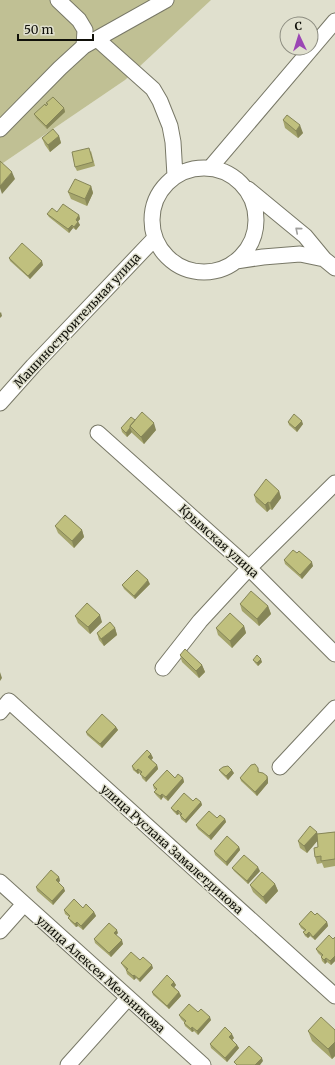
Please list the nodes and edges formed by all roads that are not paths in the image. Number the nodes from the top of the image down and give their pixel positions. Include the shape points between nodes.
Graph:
1 (58, 0) edge
2 (166, 0) edge
3 (335, 21) edge
4 (90, 42) junction
5 (0, 129) edge
6 (210, 168) junction
7 (175, 176) junction
8 (241, 183) junction
9 (155, 238) junction
10 (236, 261) junction
11 (330, 263) edge
12 (0, 403) edge
13 (98, 433) dead end
14 (335, 483) edge
15 (249, 568) junction
16 (335, 654) edge
17 (163, 668) dead end
18 (5, 707) edge
19 (335, 708) edge
20 (280, 766) dead end
21 (0, 882) edge
22 (24, 904) junction
23 (0, 931) edge
24 (335, 996) edge
25 (128, 998) junction
26 (68, 1065) edge
27 (203, 1065) edge

1 - 4 street via 79,20
2 - 4 street
3 - 6 street
4 - 5 street via 60,68
4 - 7 street via 153,89 170,126
6 - 7 street via 192,169
6 - 8 street via 227,173
7 - 9 street via 162,188 154,203 151,221
8 - 10 street via 251,198 256,214 255,232 248,248
11 -> 8 street via 305,236
9 - 10 street via 163,252 175,264 190,270 206,272 222,269
9 - 12 street, Машиностроительная улица
10 - 11 street via 300,254
13 - 15 street, Крымская улица
14 - 15 street
15 - 16 street, Крымская улица
15 - 17 street via 200,621
18 - 24 street, улица Руслана Замалетдинова
19 - 20 street
21 - 22 street, улица Алексея Мельникова
22 - 23 street
22 - 25 street, улица Алексея Мельникова
25 - 26 street
25 - 27 street, улица Алексея Мельникова

